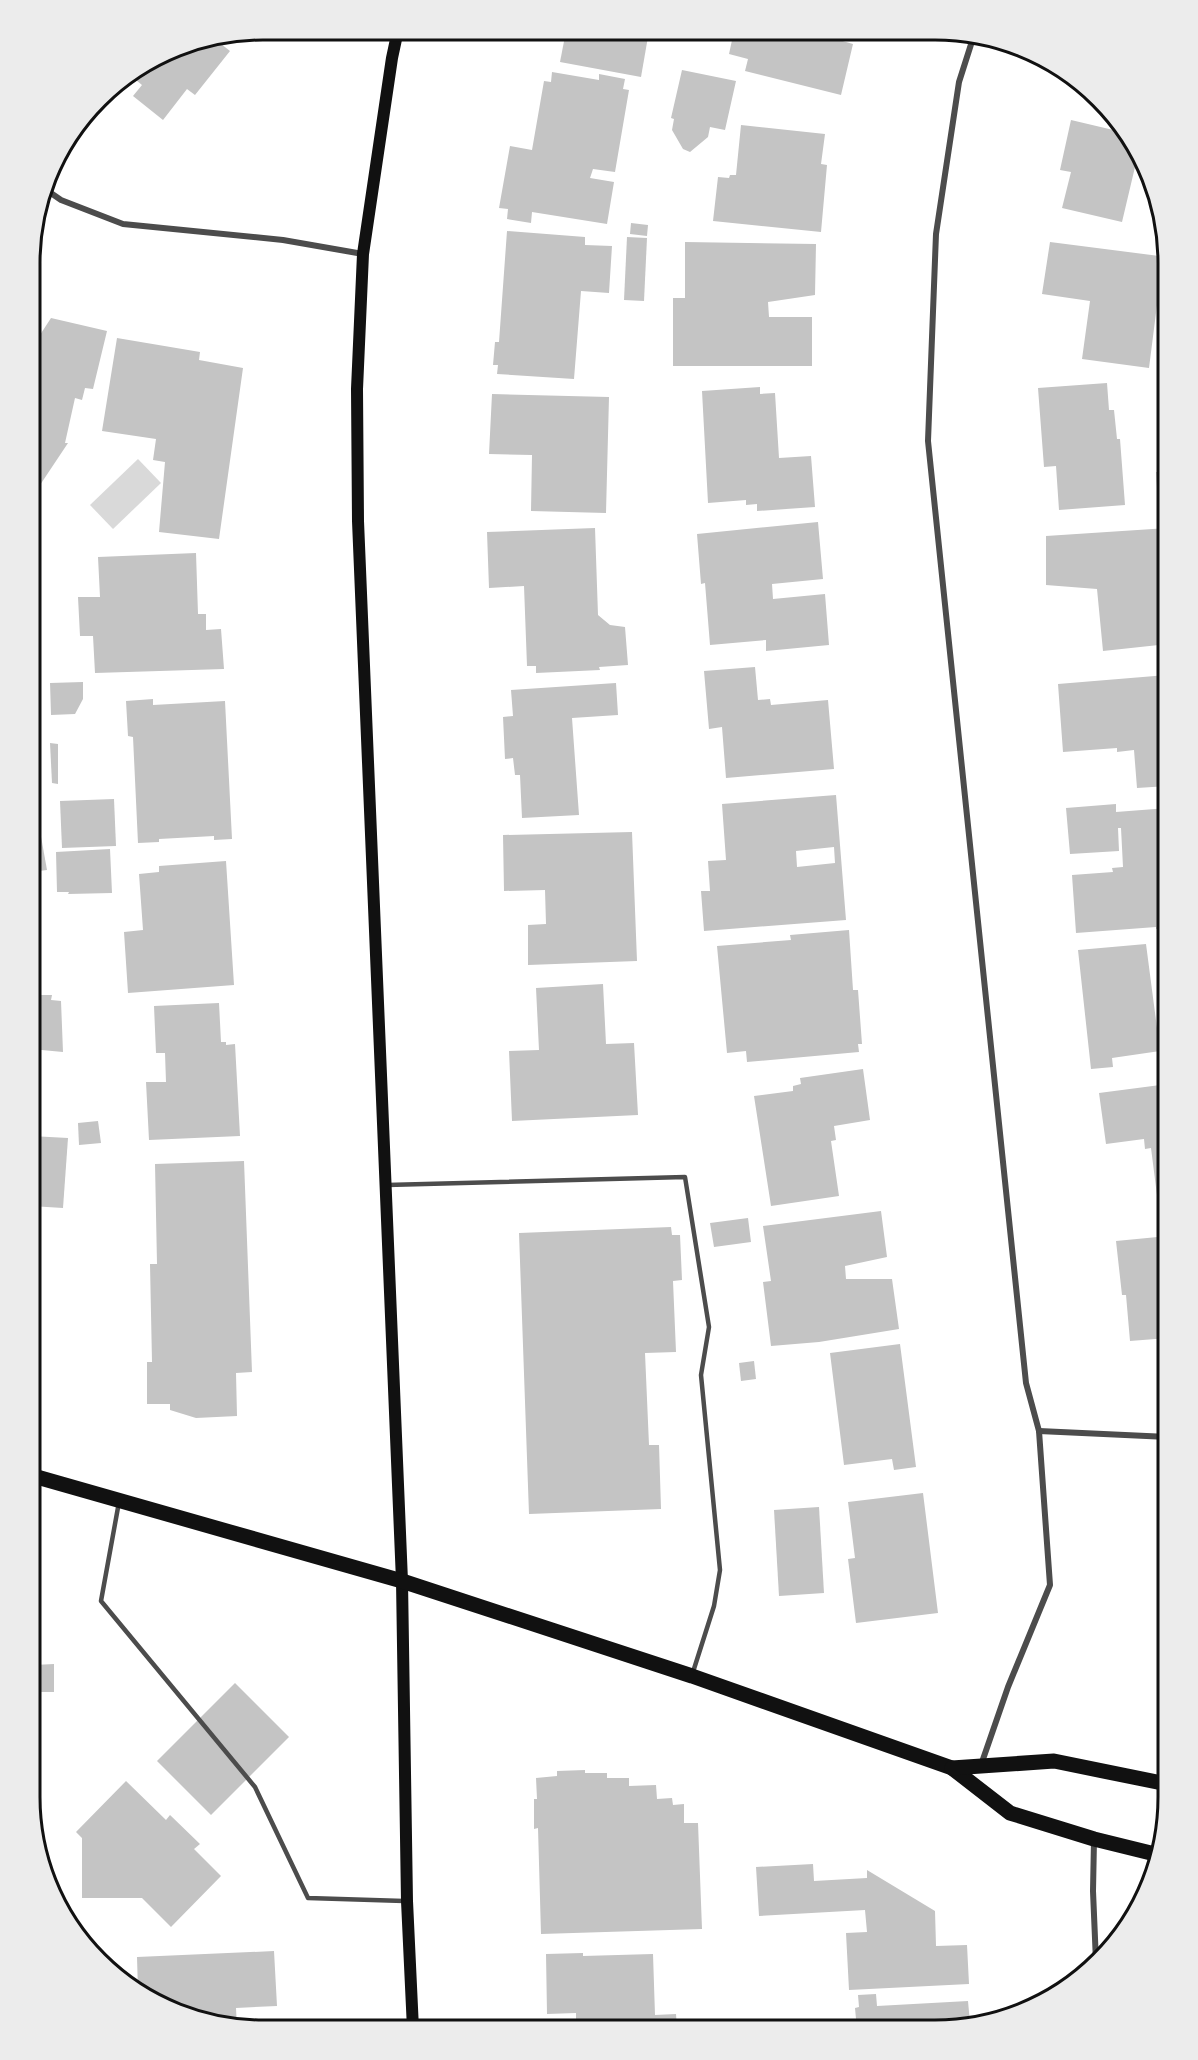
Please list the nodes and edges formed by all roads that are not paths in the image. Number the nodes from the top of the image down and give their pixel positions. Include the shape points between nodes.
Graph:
1 (396, 41) edge
2 (971, 44) edge
3 (52, 194) edge
4 (363, 254) junction
5 (387, 1185) junction
6 (1039, 1431) junction
7 (1158, 1437) edge
8 (40, 1478) edge
9 (119, 1500) junction
10 (402, 1581) junction
11 (692, 1676) junction
12 (981, 1766) junction
13 (952, 1768) junction
14 (1158, 1782) edge
15 (1094, 1839) junction
16 (1150, 1853) edge
17 (407, 1901) junction
18 (1095, 1950) edge
19 (413, 2020) edge

1 - 4 main road
2 - 6 street via 959,82 936,234 928,441 1025,1371
3 - 4 street via 123,224 283,240
4 - 5 main road via 357,389 358,521
5 - 10 main road
5 - 11 lane via 685,1177 709,1327 701,1375 720,1570 714,1606
6 - 7 street
6 - 12 street via 1050,1585
8 - 9 main road
9 - 10 main road
9 - 17 lane via 101,1600 255,1787 308,1898
10 - 11 main road
10 - 17 main road
11 - 13 main road
12 - 13 main road
12 - 14 main road via 1054,1761
13 - 15 main road via 1010,1813
15 - 16 main road
15 - 18 street
17 - 19 main road

